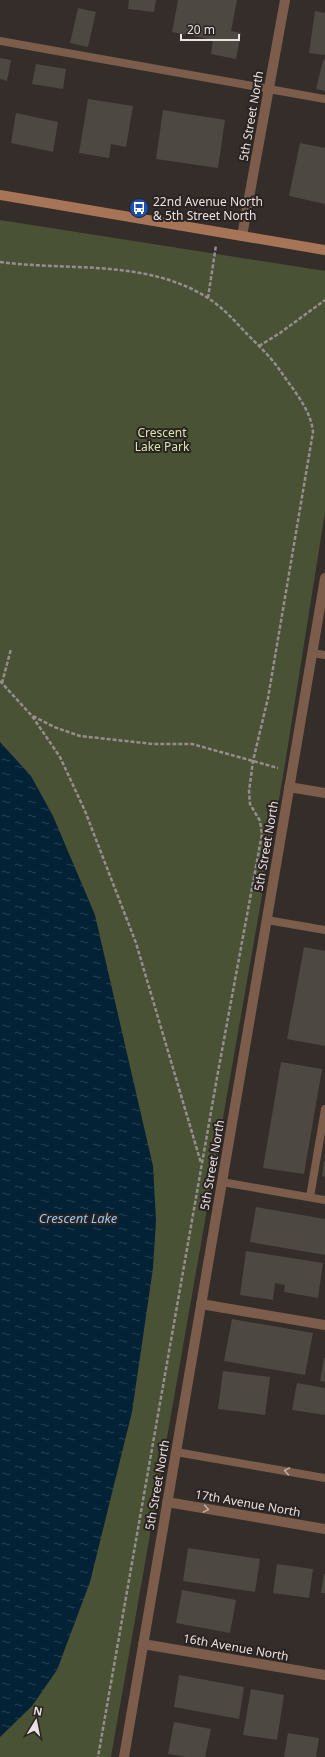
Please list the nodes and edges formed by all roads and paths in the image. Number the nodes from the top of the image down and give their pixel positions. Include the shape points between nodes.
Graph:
1 (285, 0) edge
2 (0, 41) edge
3 (269, 89) junction
4 (325, 99) edge
5 (0, 195) edge
6 (218, 232) junction
7 (242, 236) junction
8 (325, 250) edge
9 (0, 262) edge
10 (208, 298) junction
11 (325, 300) edge
12 (259, 346) junction
13 (325, 578) edge
14 (11, 649) dead end
15 (312, 653) junction
16 (325, 655) edge
17 (1, 682) edge
18 (32, 716) junction
19 (253, 761) junction
20 (292, 772) junction
21 (289, 787) junction
22 (325, 793) edge
23 (267, 920) junction
24 (325, 930) edge
25 (325, 1109) edge
26 (202, 1164) junction
27 (222, 1182) junction
28 (310, 1197) junction
29 (325, 1200) edge
30 (201, 1304) junction
31 (325, 1325) edge
32 (176, 1452) junction
33 (325, 1478) edge
34 (167, 1502) junction
35 (325, 1529) edge
36 (143, 1644) junction
37 (325, 1675) edge
38 (98, 1757) edge
39 (124, 1757) edge

1 - 3 street, 5th Street North
2 - 3 lane
3 - 4 lane
3 - 7 street, 5th Street North
5 - 6 main road
6 - 7 main road
6 - 10 path
7 - 8 main road
9 - 10 path via 157,276
10 - 12 path via 227,313
11 - 12 path
12 - 19 path via 293,389 312,422 313,432 268,698
13 - 15 street, 5th Street North
14 - 17 path
15 - 16 lane
15 - 20 street, 5th Street North
17 - 18 path
18 - 19 path via 80,736 153,744 192,744
18 - 26 path via 71,779 136,943
19 - 20 path
19 - 26 path via 250,804 260,821 262,834
20 - 21 street, 5th Street North
21 - 22 street
21 - 23 street, 5th Street North
23 - 24 lane
23 - 27 street, 5th Street North
25 - 28 lane
26 - 38 path
27 - 28 lane
27 - 30 street, 5th Street North
28 - 29 lane
30 - 31 street
30 - 32 street, 5th Street North
33 -> 32 lane
32 - 34 street, 5th Street North
34 -> 35 street, 17th Avenue North
34 - 36 street, 5th Street North
36 - 37 street, 16th Avenue North
36 - 39 street, 5th Street North

